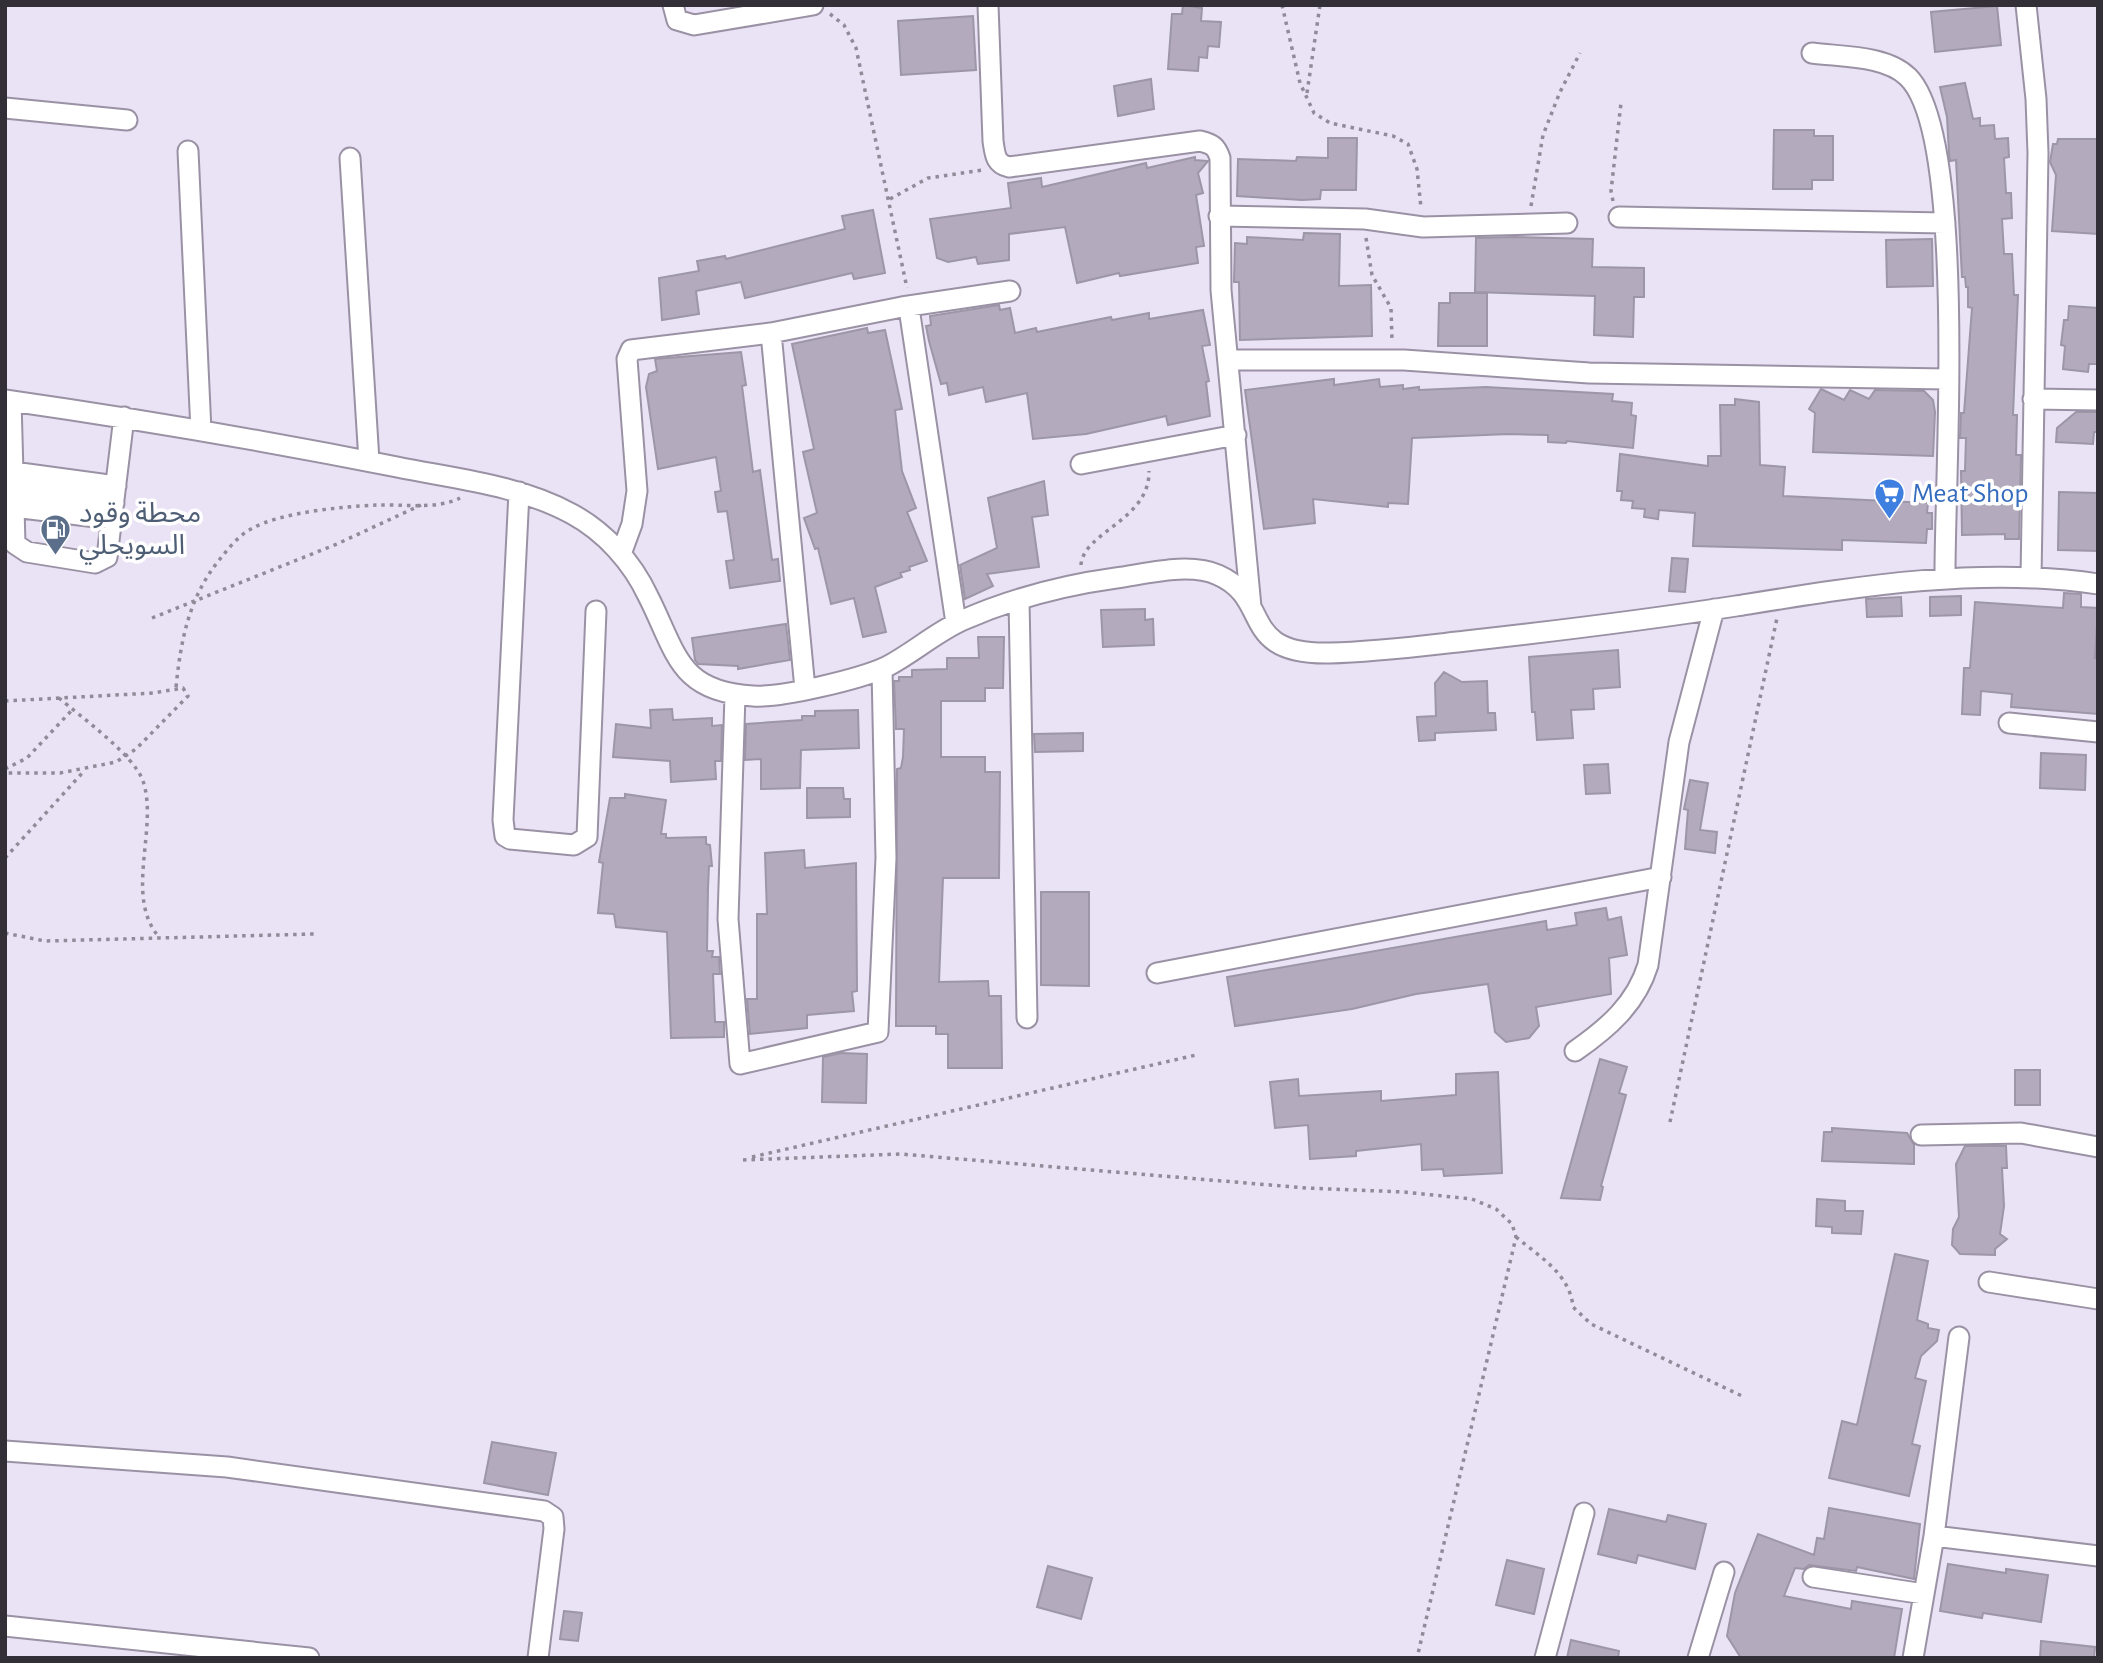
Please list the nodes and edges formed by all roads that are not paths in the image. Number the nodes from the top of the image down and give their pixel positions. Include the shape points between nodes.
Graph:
1 (673, 5) edge
2 (988, 5) edge
3 (2026, 5) edge
4 (820, 9) edge
5 (1812, 53) dead end
6 (5, 108) edge
7 (127, 120) dead end
8 (188, 151) dead end
9 (350, 158) dead end
10 (1219, 216) junction
11 (1623, 218) road end
12 (1567, 223) dead end
13 (1945, 223) junction
14 (1010, 291) dead end
15 (909, 309) junction
16 (771, 333) junction
17 (1228, 360) junction
18 (1947, 379) junction
19 (2033, 399) junction
20 (2098, 400) edge
21 (8, 401) edge
22 (124, 418) junction
23 (201, 431) junction
24 (1236, 435) junction
25 (369, 461) junction
26 (1081, 464) dead end
27 (13, 490) junction
28 (519, 492) junction
29 (114, 502) junction
30 (621, 554) junction
31 (2031, 578) junction
32 (1945, 579) junction
33 (2098, 584) edge
34 (1019, 600) junction
35 (1714, 609) junction
36 (596, 611) dead end
37 (1252, 611) junction
38 (956, 622) junction
39 (882, 669) junction
40 (806, 690) junction
41 (735, 695) junction
42 (2009, 723) dead end
43 (2098, 732) edge
44 (1661, 877) junction
45 (1157, 973) dead end
46 (1027, 1018) dead end
47 (1575, 1051) dead end
48 (1921, 1135) dead end
49 (2098, 1147) edge
50 (1989, 1282) dead end
51 (2098, 1299) edge
52 (1959, 1337) dead end
53 (5, 1451) edge
54 (1584, 1513) dead end
55 (1934, 1536) junction
56 (2098, 1556) edge
57 (1724, 1572) dead end
58 (1813, 1577) dead end
59 (1924, 1594) junction
60 (5, 1626) edge
61 (309, 1658) edge
62 (538, 1658) edge
63 (1545, 1658) edge
64 (1698, 1658) edge
65 (1913, 1658) edge

1 - 4 street via 677,20 694,25
2 - 10 street via 995,158 1001,165 1210,143 1220,158
3 - 19 street via 2038,152
5 - 13 street via 1891,65 1910,79 1926,109 1943,184
6 - 7 street
8 - 23 street
9 - 25 street
10 - 12 street via 1365,219 1423,227
10 - 17 street
11 - 13 street
13 - 18 street
14 - 15 street
15 - 16 street
15 - 38 street
16 - 30 street via 638,347 628,354 637,491
16 - 40 street
17 - 18 street via 1404,360 1589,373
17 - 24 street
18 - 32 street
19 - 20 street
19 - 31 street
21 - 22 street
21 - 27 street
22 - 23 street
22 - 29 street
23 - 25 street
24 - 26 street
24 - 37 street
25 - 28 street
27 - 29 street
27 - 29 street
27 - 29 street via 18,548 95,563 107,557
28 - 30 street via 575,515
28 - 36 street via 503,820 505,836 510,839 575,845 587,837
30 - 41 street via 641,582 669,646 687,674 709,688
31 - 32 street
31 - 33 street
32 - 35 street
34 - 37 street via 1088,583 1202,570 1229,581
34 - 38 street
34 - 46 street
35 - 37 street via 1528,635 1332,653 1284,649
35 - 44 street via 1679,742
38 - 39 street
39 - 40 street
39 - 41 street via 886,858 878,1032 740,1064 728,919
40 - 41 street via 773,696
42 - 43 street
44 - 45 street
44 - 47 street via 1644,978 1613,1022
48 - 49 street via 2037,1134
50 - 51 street
52 - 55 street
53 - 62 street via 227,1467 544,1511 552,1517 554,1529
54 - 63 street
55 - 56 street
55 - 59 street
57 - 64 street
58 - 59 street
59 - 65 street
60 - 61 street

